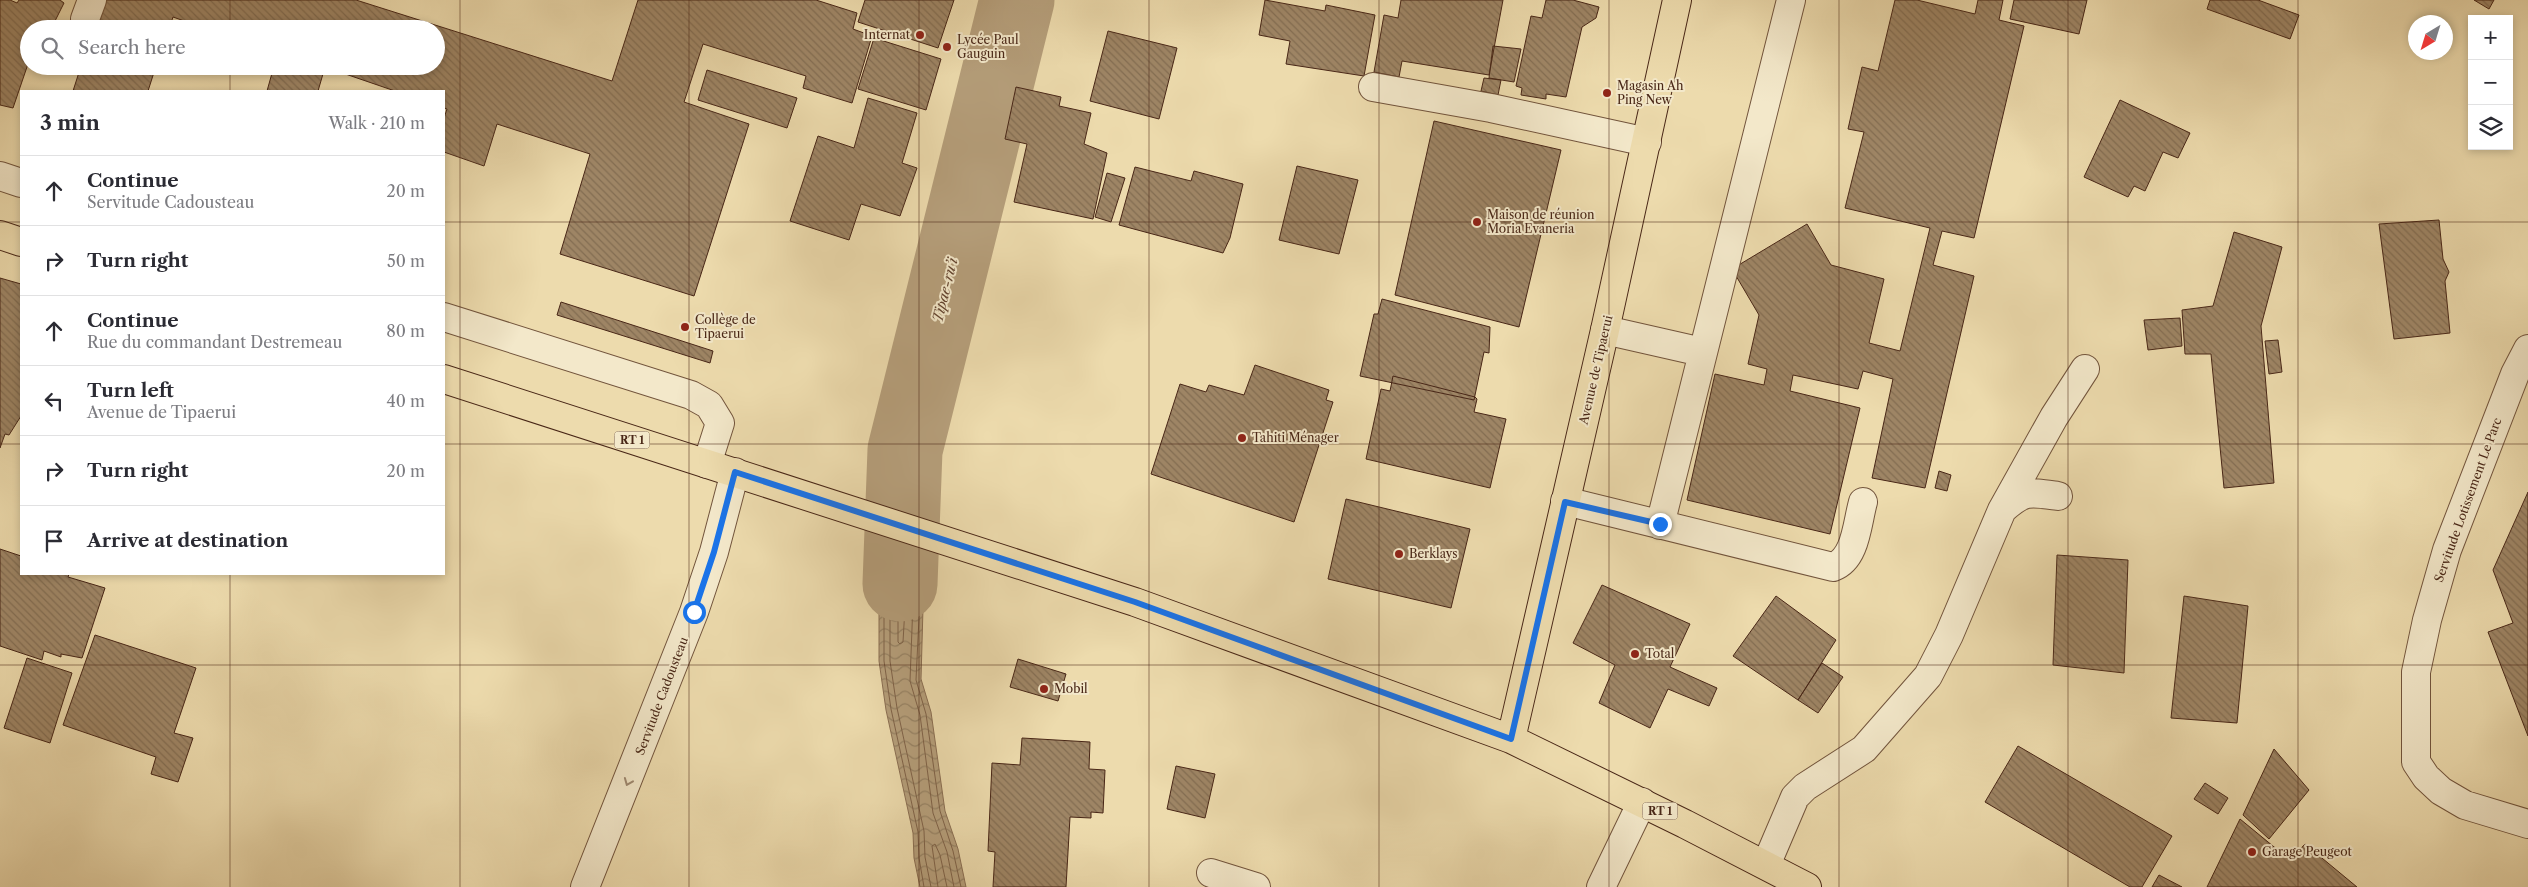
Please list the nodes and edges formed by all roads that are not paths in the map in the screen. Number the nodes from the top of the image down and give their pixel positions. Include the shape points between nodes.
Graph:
1 (1677, 0) edge
2 (1791, 0) edge
3 (1373, 87) dead end
4 (1647, 142) junction
5 (0, 176) edge
6 (20, 183) edge
7 (0, 235) edge
8 (20, 242) edge
9 (445, 317) edge
10 (1605, 330) junction
11 (2528, 349) edge
12 (1702, 352) junction
13 (2085, 369) dead end
14 (445, 379) edge
15 (707, 464) junction
16 (735, 472) junction
17 (2058, 496) dead end
18 (1565, 502) junction
19 (1863, 502) dead end
20 (2002, 510) junction
21 (1660, 524) junction
22 (1511, 739) junction
23 (1642, 802) junction
24 (2528, 824) edge
25 (1766, 865) junction
26 (1211, 874) dead end
27 (585, 887) edge
28 (1256, 887) edge
29 (1601, 887) edge
30 (1807, 887) edge

1 - 4 main road, Avenue de Tipaerui
2 - 12 street
3 - 4 street via 1491,108
4 - 10 main road, Avenue de Tipaerui
5 - 6 street
7 - 8 main road
9 - 15 street via 691,395 709,405 720,423
10 - 12 street
10 - 18 main road, Avenue de Tipaerui
11 - 24 street, Servitude Lotissement Le Parc via 2515,374 2447,550 2416,672 2415,735 2416,762 2426,777 2442,791 2466,805
12 - 21 street
13 - 20 street
14 - 15 main road, RT 1
15 - 16 main road, RT 1
16 - 22 main road, RT 1 via 1135,602
16 -> 27 street, Servitude Cadousteau via 694,612
17 - 20 street via 2019,495
18 - 21 street
18 - 22 main road, Avenue de Tipaerui
19 - 21 street via 1848,556 1833,566
20 - 25 street via 1950,635 1928,676 1864,749 1795,797
22 - 23 main road, RT 1
23 - 25 main road, RT 1
23 - 29 street
25 - 30 main road, RT 1
26 - 28 street

